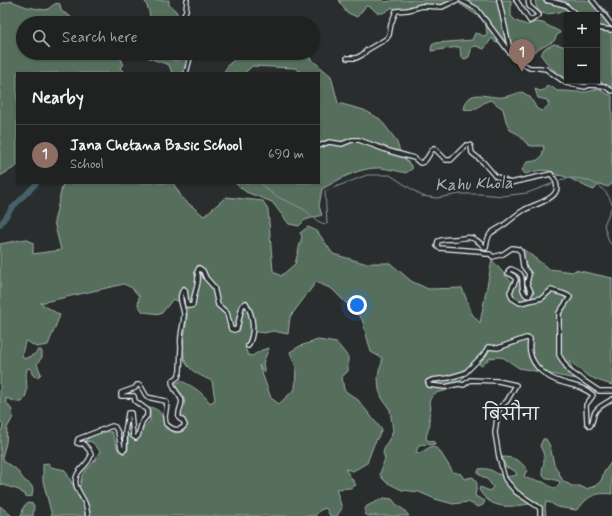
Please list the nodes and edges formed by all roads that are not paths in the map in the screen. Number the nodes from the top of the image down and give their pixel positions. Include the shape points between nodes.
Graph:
1 (187, 0) edge
2 (457, 0) edge
3 (461, 0) edge
4 (499, 0) edge
5 (516, 0) edge
6 (528, 0) edge
7 (546, 0) edge
8 (592, 0) edge
9 (573, 12) edge
10 (184, 16) edge
11 (612, 25) edge
12 (600, 28) edge
13 (612, 30) edge
14 (511, 54) junction
15 (347, 58) dead end
16 (189, 60) edge
17 (186, 72) edge
18 (612, 91) edge
19 (320, 146) edge
20 (248, 346) dead end
21 (612, 391) edge
22 (612, 399) edge
23 (88, 516) edge
24 (540, 516) edge

1 - 10 street
2 - 15 street via 442,7 422,6 396,11 386,39 356,58
3 - 14 street via 477,10
4 - 14 street
5 - 6 street via 530,21 539,15 529,6
7 - 9 street via 565,5
8 - 11 street
12 - 13 street
14 - 18 street via 526,66 546,69 566,83 585,87 604,86
16 - 17 street
19 - 21 street via 329,142 342,144 359,140 414,158 420,163 434,148 446,160 451,160 468,145 472,153 495,176 510,183 551,174 555,179 556,189 550,200 526,209 491,232 486,248 478,240 466,236 445,238 438,241 437,246 479,251 493,257 512,248 518,249 521,252 523,266 529,274 527,283 532,292 529,296 526,295 523,291 522,276 511,269 508,273 516,280 510,292 512,298 520,303 542,298 551,290 567,294 570,297 559,313 560,355 569,370 599,391
20 - 23 street via 254,333 246,303 242,306 237,329 231,329 227,313 218,305 214,287 199,268 193,305 187,305 184,289 180,297 184,312 180,371 178,377 172,381 182,400 178,414 185,425 177,430 171,429 166,424 167,403 149,398 140,385 121,393 121,396 134,396 135,402 147,410 147,416 136,438 133,436 131,413 128,413 123,450 115,426 78,439 77,443 83,443 92,455 76,479 76,487 86,504
22 - 24 street via 594,413 590,426 586,405 593,395 576,385 560,382 540,370 530,352 530,340 526,338 498,348 488,347 465,373 428,382 429,385 445,387 464,385 470,380 498,381 516,385 507,401 500,407 497,417 495,433 499,457 505,479 516,492 540,508

